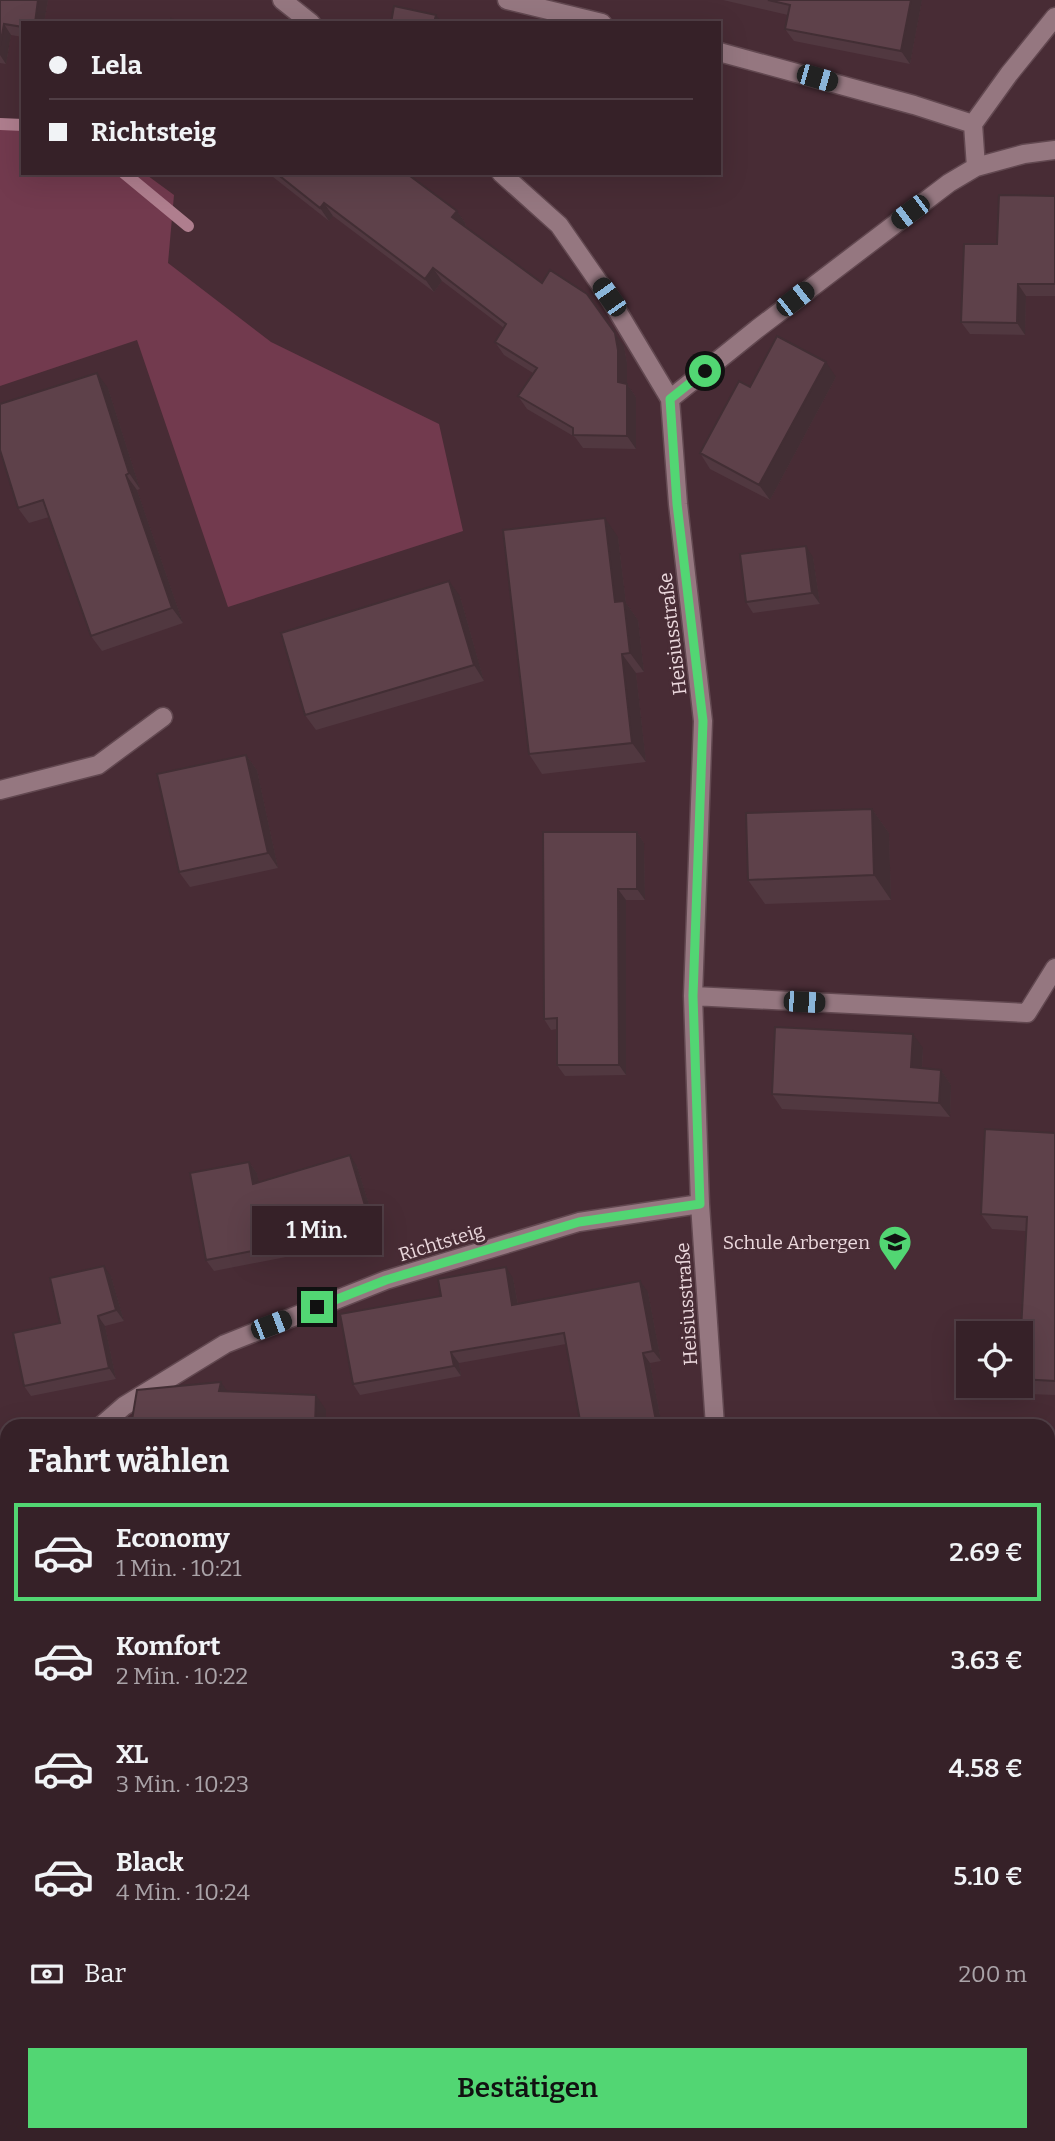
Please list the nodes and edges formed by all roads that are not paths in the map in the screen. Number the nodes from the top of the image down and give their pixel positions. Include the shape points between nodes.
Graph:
1 (282, 0) edge
2 (507, 0) edge
3 (1055, 17) edge
4 (308, 21) edge
5 (594, 21) edge
6 (721, 53) edge
7 (973, 124) junction
8 (1055, 150) edge
9 (976, 167) junction
10 (503, 175) edge
11 (670, 399) junction
12 (163, 717) dead end
13 (0, 790) edge
14 (1055, 968) edge
15 (693, 996) junction
16 (700, 1204) junction
17 (109, 1419) edge
18 (715, 1419) edge

1 - 4 street
2 - 5 street
3 - 7 street
6 - 7 street
7 - 9 street
8 - 9 street
9 - 11 street via 852,255
10 - 11 street via 559,225
11 - 15 street, Heisiusstraße via 677,504 703,721
12 - 13 street via 98,765
14 - 15 street via 1027,1013
15 - 16 street, Heisiusstraße
16 - 17 street, Richtsteig via 579,1222 386,1280 225,1343
16 - 18 street, Heisiusstraße

